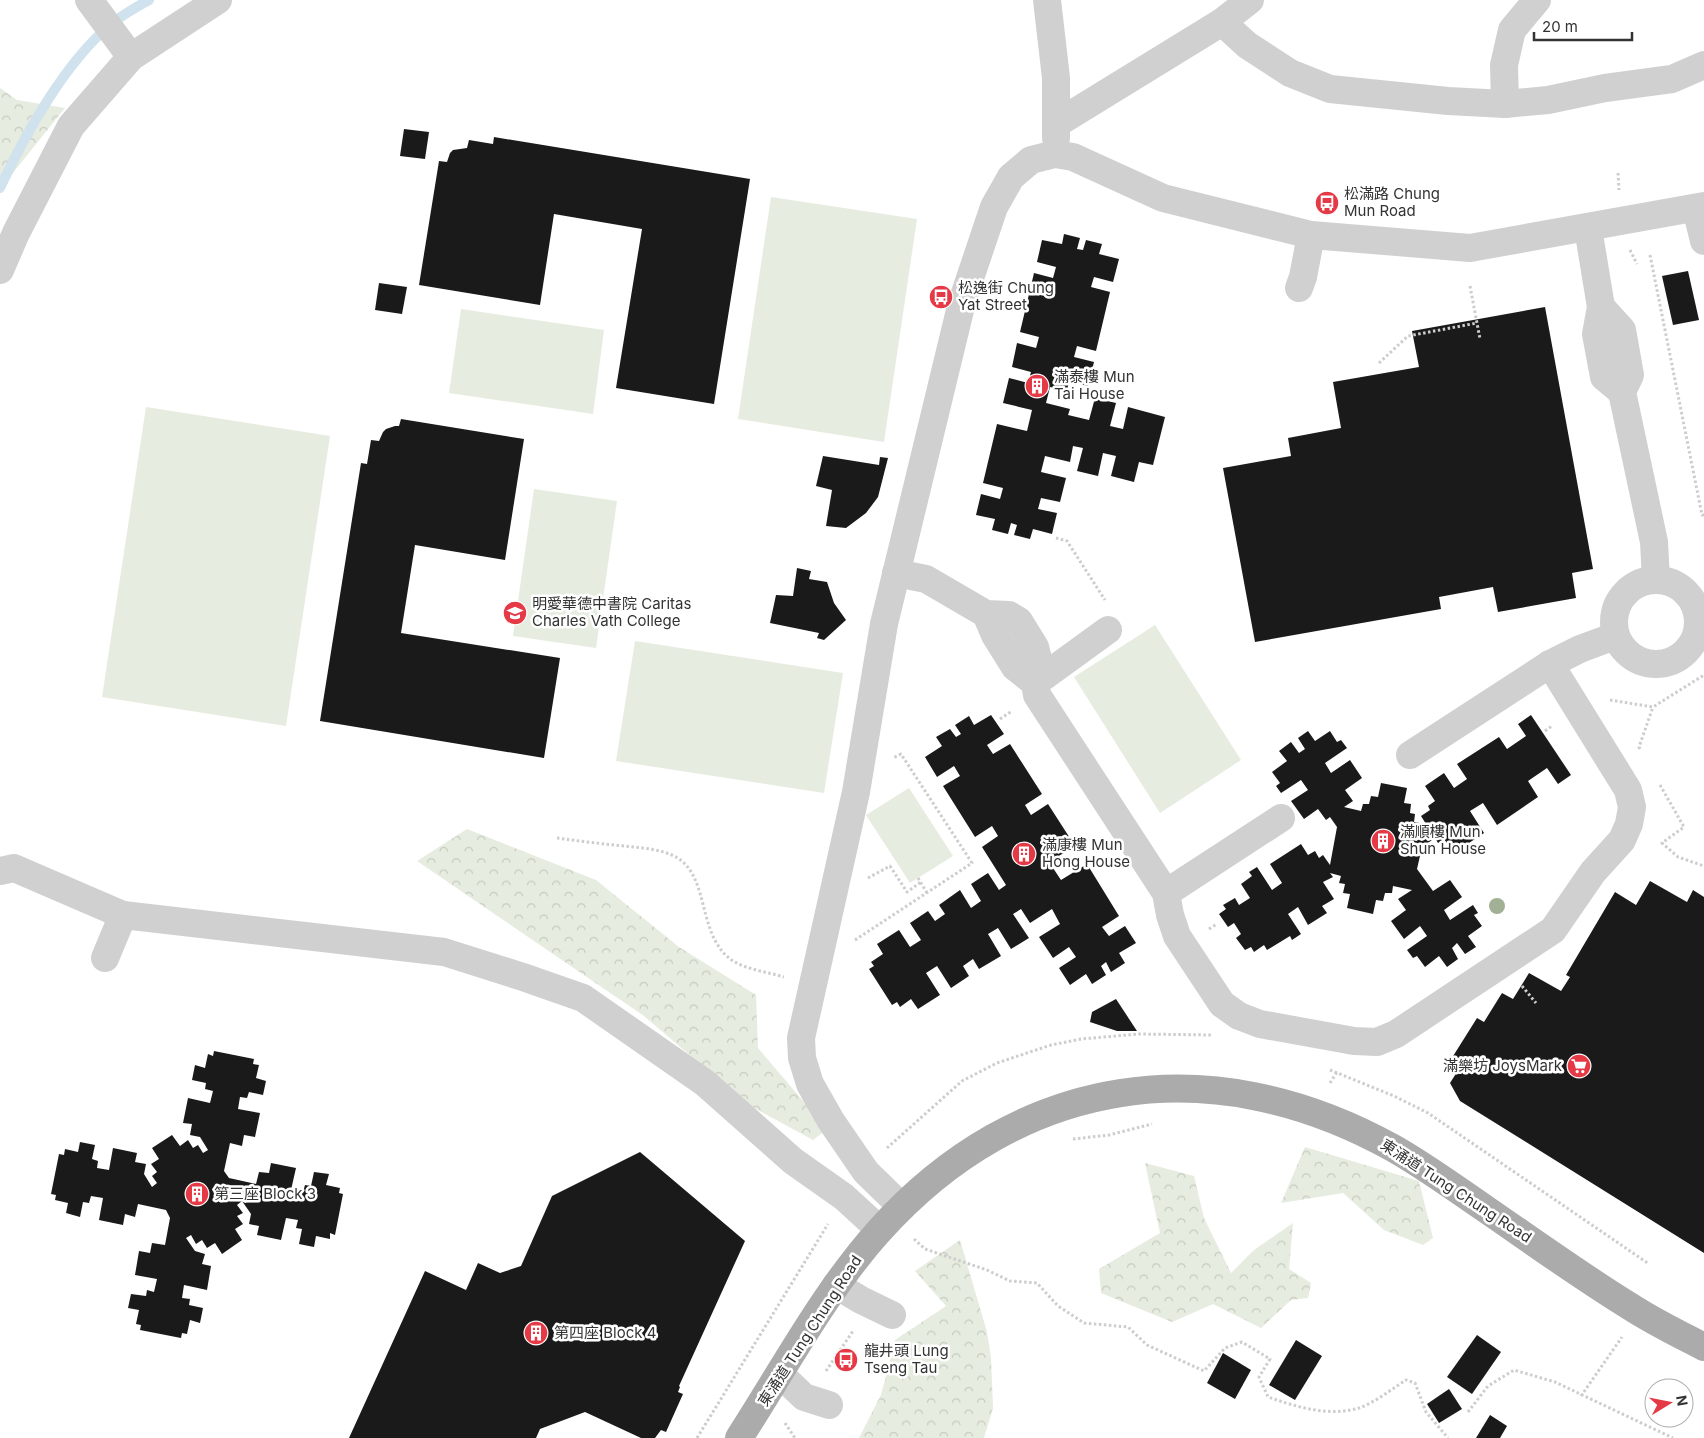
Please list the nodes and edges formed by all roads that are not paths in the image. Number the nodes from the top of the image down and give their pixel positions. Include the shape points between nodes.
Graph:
1 (90, 0) edge
2 (218, 0) edge
3 (1047, 0) edge
4 (1250, 0) edge
5 (1537, 0) edge
6 (1222, 22) junction
7 (127, 50) junction
8 (1704, 65) edge
9 (1505, 104) junction
10 (1056, 124) junction
11 (1055, 154) junction
12 (1700, 207) edge
13 (1588, 228) junction
14 (8, 230) edge
15 (1311, 235) junction
16 (1704, 241) edge
17 (0, 270) edge
18 (1299, 288) dead end
19 (896, 573) junction
20 (1656, 580) junction
21 (1695, 588) edge
22 (1108, 630) dead end
23 (1616, 636) junction
24 (1701, 639) edge
25 (1550, 664) junction
26 (1036, 683) junction
27 (1410, 755) dead end
28 (1281, 818) dead end
29 (0, 870) edge
30 (1166, 893) junction
31 (123, 915) junction
32 (105, 958) dead end
33 (902, 1206) junction
34 (880, 1230) junction
35 (836, 1285) junction
36 (892, 1314) dead end
37 (1704, 1346) edge
38 (780, 1374) junction
39 (817, 1401) road end
40 (739, 1438) edge

1 - 7 street
2 - 7 street
3 - 10 street via 1056,78
4 - 6 street
5 - 9 street via 1512,30 1504,65
6 - 9 street via 1247,44 1290,73 1330,89 1448,102
6 - 10 street
7 - 14 street via 71,126
8 - 9 street via 1672,80
10 - 11 street
11 - 15 street via 1073,157 1163,198
11 - 19 street via 1031,160 1011,177 994,207 962,302
12 - 13 street
12 - 16 street
13 - 15 street via 1470,248
13 - 20 street via 1601,307 1622,330 1630,375 1622,392 1654,542
14 - 17 street
15 - 18 street
19 - 26 street via 926,579 986,614 995,636 1016,667
19 - 33 street via 884,624 858,778 801,1038 802,1058 810,1084 831,1121 866,1172
20 - 21 street
20 - 23 street via 1642,582 1621,598 1613,623
21 - 24 street via 1694,604
22 - 26 street
23 - 24 street via 1631,658 1644,664 1658,665 1682,656
23 - 25 street
25 - 27 street
25 - 30 street via 1628,790 1632,807 1629,824 1622,840 1593,872 1553,930 1396,1034 1376,1042 1354,1041 1260,1024 1239,1016 1222,1004 1177,936
26 - 30 street via 1038,695
28 - 30 street
29 - 31 street via 14,868
31 - 32 street
31 - 34 street via 444,952 583,998 704,1083 793,1161 844,1197
33 - 34 main road, 東涌道 Tung Chung Road
33 - 37 main road, 東涌道 Tung Chung Road via 929,1182 983,1144 1065,1105 1134,1091 1182,1088 1244,1094 1313,1112 1390,1147 1630,1307
34 - 35 main road, 東涌道 Tung Chung Road
35 - 36 street
35 - 38 main road, 東涌道 Tung Chung Road
38 - 39 street
38 - 40 main road, 東涌道 Tung Chung Road

